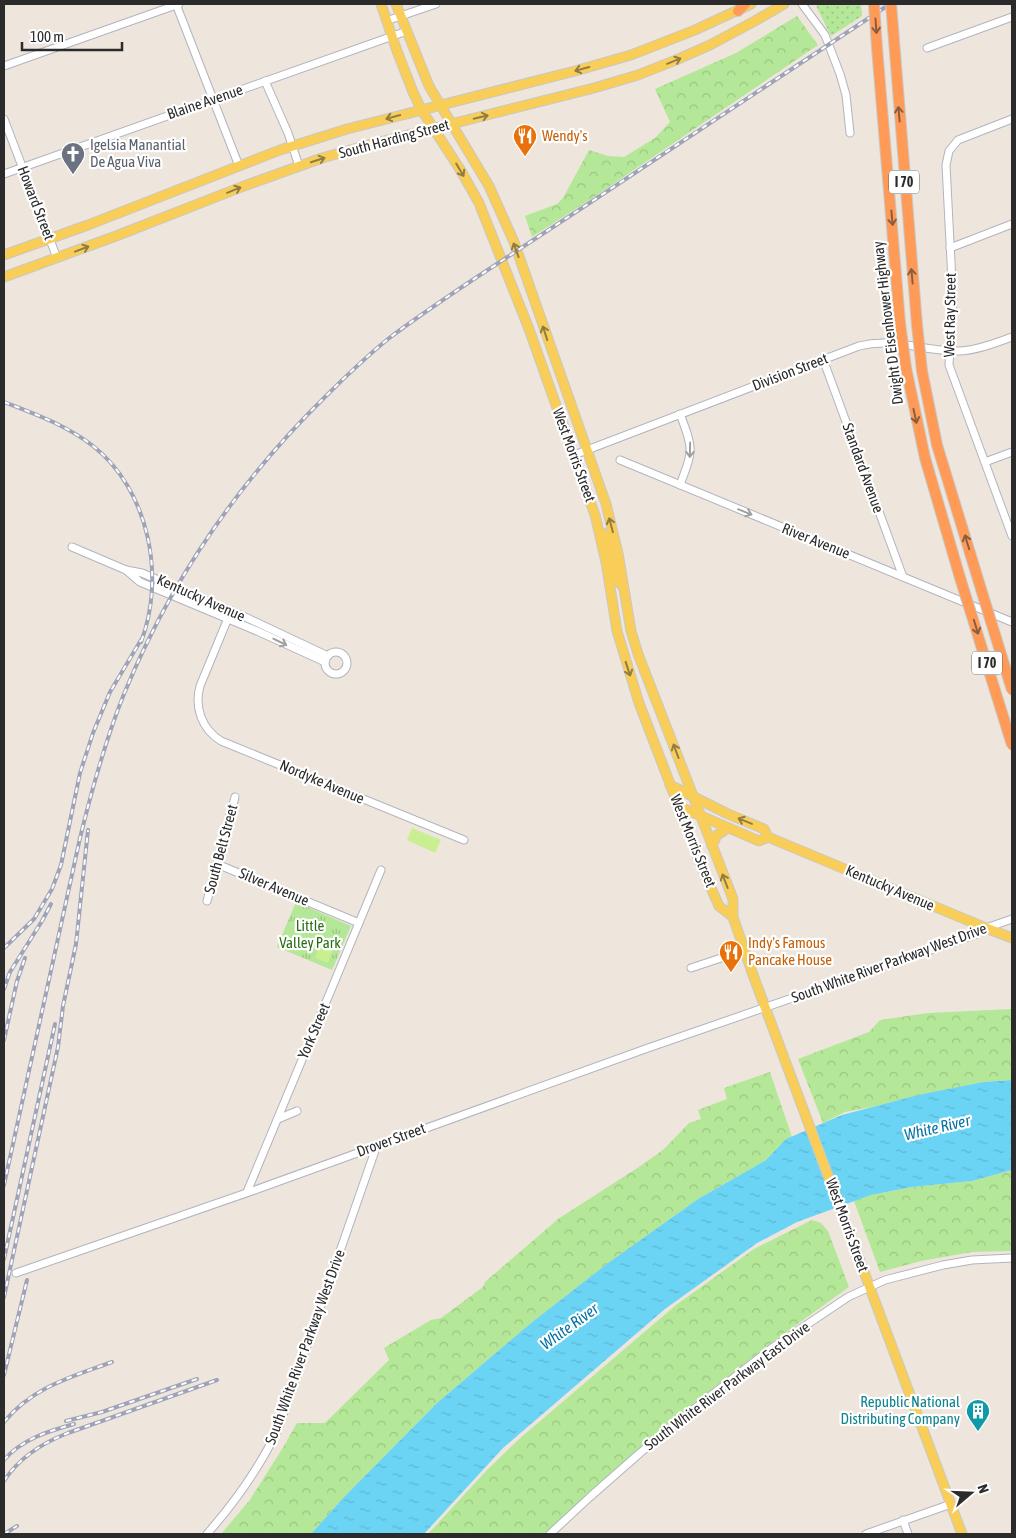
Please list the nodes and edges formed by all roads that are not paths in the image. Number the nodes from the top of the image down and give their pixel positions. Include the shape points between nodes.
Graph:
1 (177, 4) edge
2 (381, 4) edge
3 (396, 4) edge
4 (436, 4) edge
5 (751, 4) edge
6 (784, 4) edge
7 (802, 4) edge
8 (874, 4) edge
9 (892, 4) edge
10 (742, 7) edge
11 (401, 16) junction
12 (1012, 17) edge
13 (386, 21) junction
14 (407, 31) junction
15 (392, 36) junction
16 (927, 48) dead end
17 (4, 66) edge
18 (265, 81) junction
19 (213, 100) junction
20 (440, 105) junction
21 (422, 109) junction
22 (4, 119) edge
23 (1012, 119) edge
24 (451, 124) junction
25 (433, 129) junction
26 (850, 133) dead end
27 (293, 146) junction
28 (239, 166) junction
29 (299, 166) junction
30 (22, 167) junction
31 (4, 174) edge
32 (1012, 224) edge
33 (50, 239) junction
34 (950, 248) junction
35 (4, 255) edge
36 (57, 258) junction
37 (4, 277) edge
38 (1012, 336) edge
39 (949, 351) junction
40 (824, 359) junction
41 (680, 414) junction
42 (587, 450) junction
43 (1012, 452) edge
44 (574, 454) junction
45 (620, 460) dead end
46 (985, 462) junction
47 (680, 485) junction
48 (599, 530) junction
49 (1012, 536) edge
50 (72, 547) dead end
51 (126, 570) junction
52 (903, 577) junction
53 (623, 586) junction
54 (612, 602) junction
55 (231, 611) junction
56 (228, 618) junction
57 (1012, 622) edge
58 (644, 669) junction
59 (1012, 690) edge
60 (1012, 745) edge
61 (670, 785) junction
62 (235, 797) dead end
63 (693, 797) junction
64 (678, 806) junction
65 (700, 816) junction
66 (728, 828) junction
67 (768, 837) junction
68 (464, 840) dead end
69 (712, 846) junction
70 (217, 864) junction
71 (381, 870) dead end
72 (206, 901) dead end
73 (732, 916) junction
74 (1012, 919) edge
75 (359, 923) junction
76 (986, 928) junction
77 (1012, 938) edge
78 (744, 950) junction
79 (691, 968) dead end
80 (766, 1008) junction
81 (297, 1111) dead end
82 (278, 1119) junction
83 (377, 1145) junction
84 (247, 1192) junction
85 (1012, 1258) edge
86 (16, 1273) dead end
87 (870, 1286) junction
88 (952, 1504) junction
89 (904, 1520) junction
90 (207, 1534) edge
91 (550, 1534) edge
92 (866, 1534) edge
93 (908, 1534) edge
94 (962, 1534) edge

1 - 17 street
1 - 19 street
2 - 13 main road, West Morris Street
3 - 11 main road, West Morris Street
4 - 11 street
5 - 10 main road, South Harding Street
24 -> 6 main road, South Harding Street via 594,88 657,68 710,45
7 - 26 street via 825,34 837,66 846,95
8 -> 60 highway, Dwight D Eisenhower Highway / I 70, bridge via 906,368 925,458
59 -> 9 highway, Dwight D Eisenhower Highway / I 70, bridge via 937,444 922,371
10 -> 20 main road, South Harding Street via 687,34 631,55
11 - 13 street
11 - 14 main road, West Morris Street
12 - 16 street
13 - 15 main road, West Morris Street
14 - 15 street, Blaine Avenue
14 - 20 main road, West Morris Street via 426,80
15 - 18 street, Blaine Avenue
15 - 21 main road, West Morris Street
18 - 19 street, Blaine Avenue
18 - 27 street
19 - 28 street
19 - 30 street, Blaine Avenue
20 - 21 main road, South Harding Street
20 - 24 main road, West Morris Street
21 - 25 main road, West Morris Street
21 -> 27 main road, South Harding Street
22 - 30 street, Howard Street
23 - 34 street, West Ray Street via 961,138 949,151 946,165
24 - 25 main road, South Harding Street
42 -> 24 main road, West Morris Street via 504,219 489,186
29 -> 25 main road, South Harding Street
25 -> 44 main road, West Morris Street via 468,182 489,226
27 - 28 main road, South Harding Street
27 - 29 street
28 - 33 main road, South Harding Street
36 -> 29 main road, South Harding Street
30 - 31 street, Blaine Avenue
30 - 33 street, Howard Street
32 - 34 street
33 - 35 main road, South Harding Street
33 - 36 street, Howard Street
34 - 39 street, West Ray Street via 953,308
36 - 37 main road, South Harding Street
38 - 39 street, Division Street via 975,349
39 - 40 street, Division Street via 880,343
39 - 46 street, West Ray Street via 950,368
40 - 41 street, Division Street
40 - 52 street, Standard Avenue
41 - 42 street, Division Street
41 -> 47 street via 691,447
42 - 44 street, Division Street
53 -> 42 main road, West Morris Street via 608,513
43 - 46 street
44 - 48 main road, West Morris Street
45 - 47 street, River Avenue
46 - 49 street, West Ray Street
47 -> 52 street, River Avenue
48 - 53 main road via 609,544 616,580
48 - 54 main road, West Morris Street
50 - 51 street, Kentucky Avenue
51 - 55 street, Kentucky Avenue via 142,573
51 - 56 street via 140,582
52 - 57 street, River Avenue
53 - 58 main road, West Morris Street via 632,636
54 - 58 main road via 621,612 632,653
54 -> 61 main road, West Morris Street via 628,668
55 - 56 street
56 -> 55 street, Kentucky Avenue via 326,659
56 - 68 street, Nordyke Avenue via 198,694 200,716 219,739
63 -> 58 main road, West Morris Street
61 - 63 main road, Kentucky Avenue
61 - 64 main road, West Morris Street
62 - 70 street, South Belt Street
63 - 65 main road, West Morris Street
67 -> 63 main road, Kentucky Avenue via 764,829
64 - 65 main road, Kentucky Avenue
64 - 73 main road, West Morris Street via 719,906
65 - 66 main road, Kentucky Avenue
65 - 69 main road, West Morris Street
66 - 67 main road, Kentucky Avenue via 759,840
66 - 69 main road via 717,835
67 - 76 main road, Kentucky Avenue
73 -> 69 main road, West Morris Street via 733,900
70 - 72 street, South Belt Street
70 - 75 street, Silver Avenue
71 - 75 street, York Street
73 - 78 main road, West Morris Street
74 - 76 street, South White River Parkway West Drive
75 - 82 street, York Street
76 - 77 main road, Kentucky Avenue
76 - 80 street, South White River Parkway West Drive via 977,934
78 - 79 street
78 - 80 main road, West Morris Street
80 - 83 street, Drover Street
80 - 87 main road, West Morris Street
81 - 82 street
82 - 84 street, York Street
83 - 84 street, Drover Street
83 - 90 street, South White River Parkway West Drive via 278,1429 248,1484
84 - 86 street, Drover Street
85 - 87 street, South White River Parkway East Drive via 949,1264
87 - 88 main road, West Morris Street
87 - 91 street, South White River Parkway East Drive via 848,1297 746,1368 640,1453
88 - 89 street
88 - 94 main road, West Morris Street
89 - 92 street
89 - 93 street

